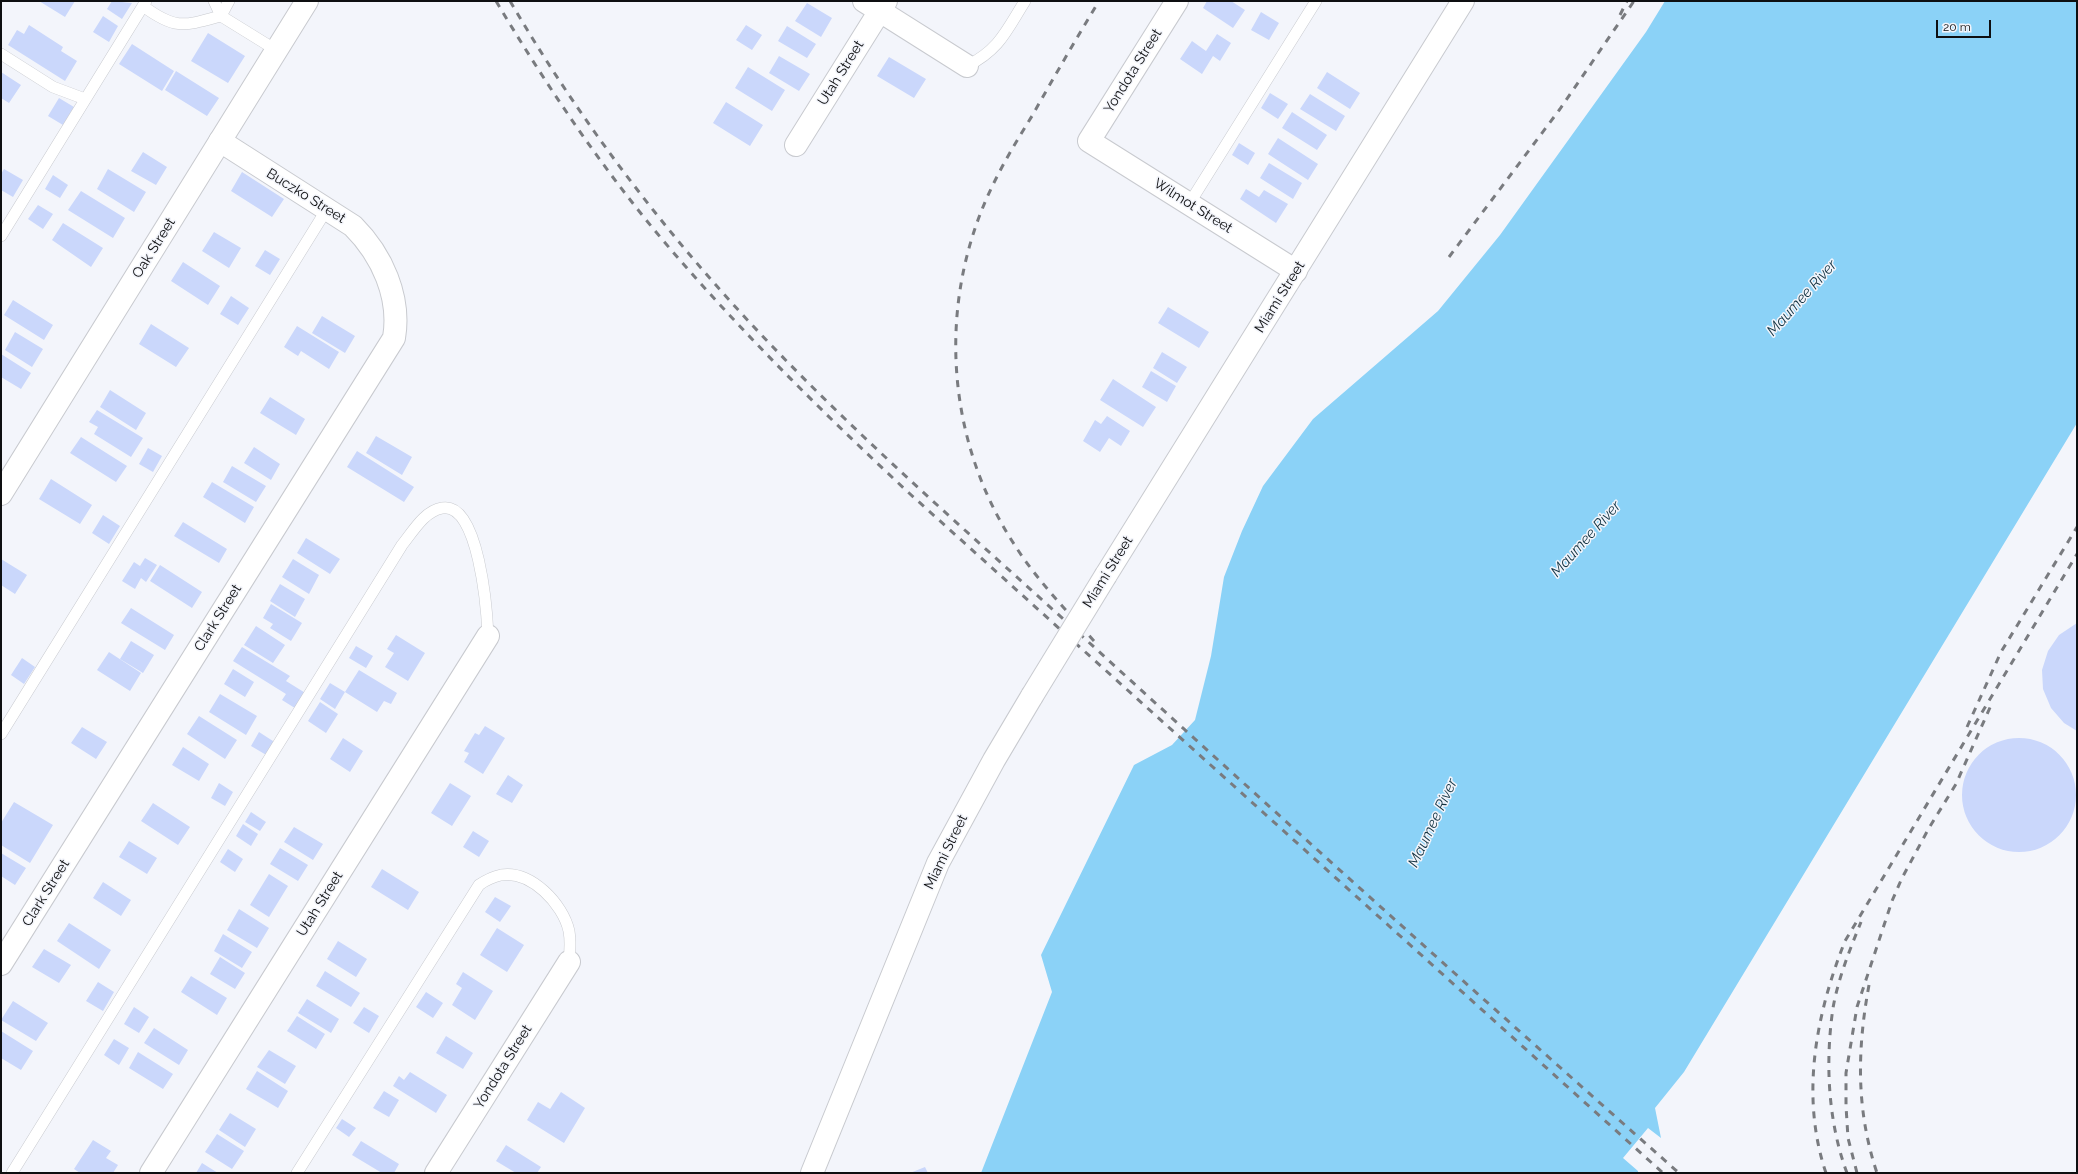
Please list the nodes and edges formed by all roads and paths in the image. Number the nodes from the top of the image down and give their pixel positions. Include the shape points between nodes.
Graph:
1 (214, 1) edge
2 (229, 1) edge
3 (307, 1) edge
4 (1025, 1) edge
5 (1177, 1) edge
6 (1316, 1) edge
7 (1463, 1) edge
8 (145, 3) edge
9 (877, 4) edge
10 (221, 16) junction
11 (276, 50) junction
12 (1, 54) edge
13 (967, 66) joint
14 (85, 100) junction
15 (220, 141) junction
16 (1089, 141) joint
17 (796, 145) dead end
18 (1190, 204) junction
19 (327, 209) junction
20 (1, 236) edge
21 (381, 263) joint
22 (1296, 271) junction
23 (1, 494) edge
24 (488, 636) joint
25 (1, 734) edge
26 (569, 962) joint
27 (1, 964) edge
28 (12, 1173) edge
29 (151, 1173) edge
30 (297, 1173) edge
31 (436, 1173) edge
32 (812, 1173) edge

1 - 10 lane
2 - 10 lane
3 - 11 street, Oak Street
4 - 13 lane via 992,50
5 - 16 street, Yondota Street
6 - 18 lane
7 - 22 street, Miami Street
8 - 10 lane via 158,17 174,24 191,24
8 - 14 lane
9 - 13 street
9 - 17 street, Utah Street
10 - 11 lane
11 - 15 street, Oak Street
12 - 14 lane via 53,87
14 - 20 lane
15 - 19 street, Buczko Street
15 - 23 street, Oak Street
16 - 18 street, Wilmot Street
18 - 22 street, Wilmot Street
19 - 21 street, Buczko Street via 353,226
19 - 25 lane
21 - 27 street, Clark Street via 395,307 397,322 394,338
22 - 32 street, Miami Street, bridge via 1032,696 938,863
24 - 28 lane via 477,552 462,515 454,510 442,508 430,513 402,545
24 - 29 street, Utah Street
26 - 30 lane via 569,930 560,911 543,889 516,876 502,875 489,878 479,885
26 - 31 street, Yondota Street

